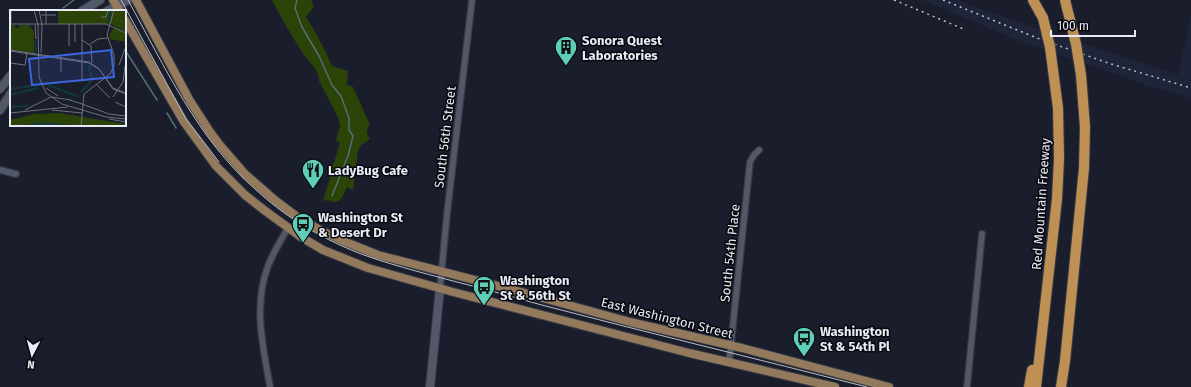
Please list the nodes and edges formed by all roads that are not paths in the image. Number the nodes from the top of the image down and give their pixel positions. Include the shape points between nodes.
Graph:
1 (100, 0) edge
2 (128, 0) edge
3 (136, 0) edge
4 (472, 0) edge
5 (1033, 0) edge
6 (1038, 0) edge
7 (1065, 0) edge
8 (116, 5) edge
9 (84, 10) edge
10 (1043, 18) junction
11 (126, 21) edge
12 (10, 76) edge
13 (0, 89) edge
14 (10, 95) edge
15 (0, 110) edge
16 (759, 150) dead end
17 (0, 170) edge
18 (16, 174) dead end
19 (288, 228) junction
20 (982, 234) dead end
21 (441, 274) junction
22 (440, 288) junction
23 (1043, 327) junction
24 (731, 346) junction
25 (1065, 360) junction
26 (729, 363) junction
27 (270, 387) edge
28 (430, 387) edge
29 (835, 387) edge
30 (888, 387) edge
31 (967, 387) edge
32 (1029, 387) edge
33 (1036, 387) edge
34 (1061, 387) edge
35 (1066, 387) edge

1 - 9 street
2 - 8 street
3 - 21 main road, East Washington Street via 201,119 229,157 256,184 296,216 339,239 378,255
4 - 21 street, South 56th Street
5 - 10 highway
6 - 10 highway, Red Mountain Freeway
7 - 25 highway, bridge via 1076,44 1085,126 1084,168
10 - 23 highway, Red Mountain Freeway, bridge via 1058,108 1059,159
11 - 19 main road via 173,105 204,151 245,195
12 - 13 street
14 - 15 street
16 - 24 street, South 54th Place via 750,162
17 - 18 street
19 - 22 main road via 318,247 359,265
19 - 27 street via 268,266 260,303 261,330
20 - 31 street
21 - 22 street, South 56th Street
21 - 24 main road, East Washington Street
22 - 26 main road
22 - 28 street
23 - 32 highway
23 - 33 highway, Red Mountain Freeway
24 - 26 street, South 54th Place
24 - 30 main road, East Washington Street
25 - 34 highway
25 - 35 highway
26 - 29 main road

